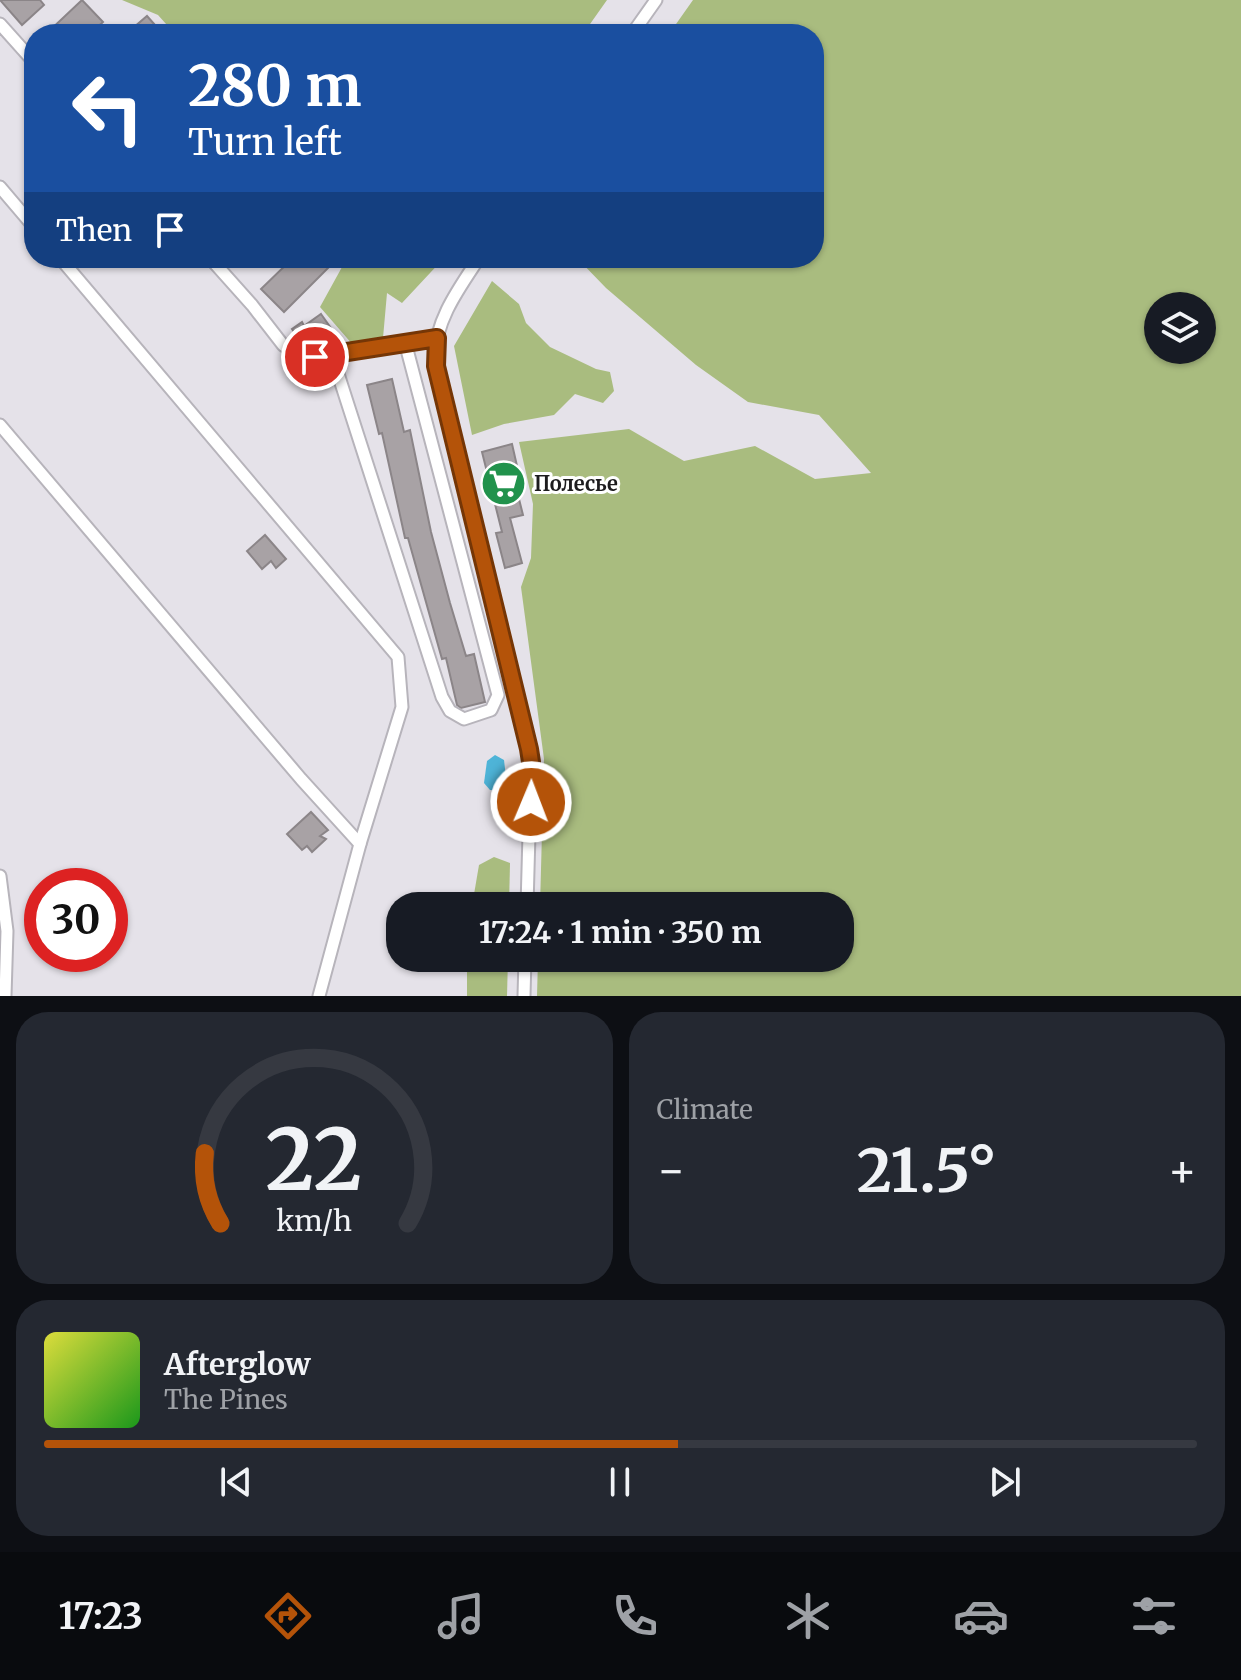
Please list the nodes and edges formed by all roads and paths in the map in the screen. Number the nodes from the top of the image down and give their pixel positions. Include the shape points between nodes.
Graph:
1 (656, 0) edge
2 (0, 24) edge
3 (639, 24) edge
4 (24, 51) edge
5 (0, 187) edge
6 (24, 215) edge
7 (69, 268) edge
8 (219, 268) edge
9 (472, 268) edge
10 (437, 336) junction
11 (405, 342) junction
12 (332, 355) junction
13 (0, 425) edge
14 (360, 844) junction
15 (0, 876) edge
16 (527, 892) edge
17 (525, 972) edge
18 (5, 996) edge
19 (319, 996) edge
20 (524, 996) edge

1 - 3 street
2 - 4 street
5 - 6 street
7 - 14 street via 396,652 402,707
8 - 12 street via 283,345 306,356
9 - 10 street
10 - 11 street
10 - 16 street via 436,366 531,762
11 - 12 street
11 - 12 street via 498,695 491,710 464,719 450,711 442,697
13 - 14 street
14 - 19 street
15 - 18 street via 7,931
17 - 20 street

